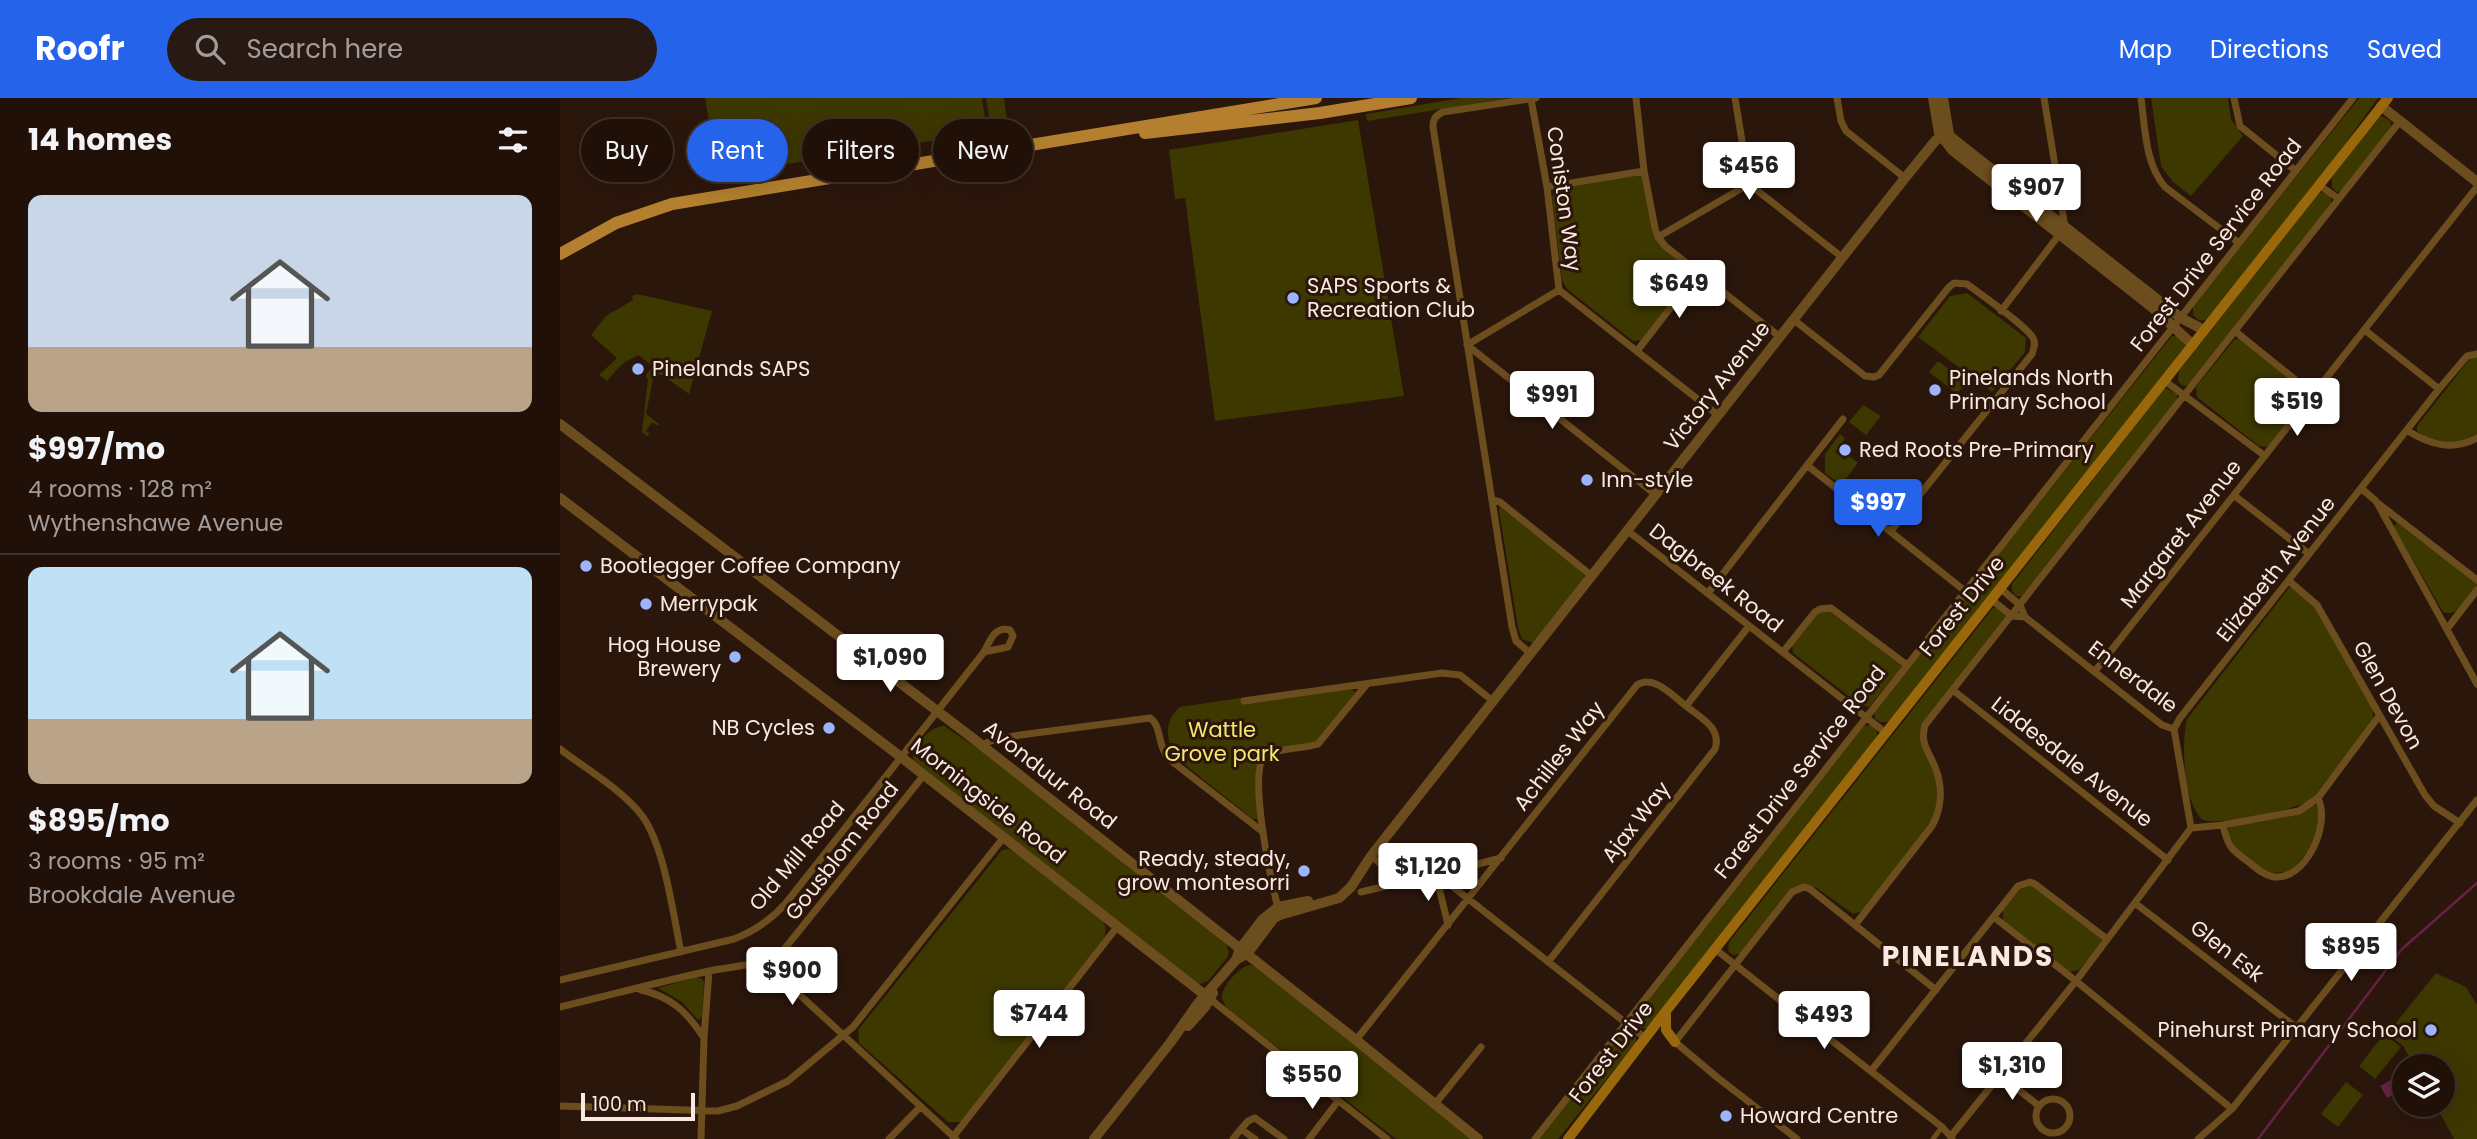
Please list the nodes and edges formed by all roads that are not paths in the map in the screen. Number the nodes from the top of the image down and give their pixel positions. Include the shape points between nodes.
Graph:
1 (1316, 98) edge
2 (1411, 98) edge
3 (1533, 98) edge
4 (1636, 98) edge
5 (1735, 98) edge
6 (1837, 98) edge
7 (1933, 98) edge
8 (1943, 98) edge
9 (2044, 98) edge
10 (2141, 98) edge
11 (2234, 98) edge
12 (2353, 98) edge
13 (2384, 102) edge
14 (2400, 121) junction
15 (1945, 135) junction
16 (1093, 136) junction
17 (1929, 149) junction
18 (1952, 150) junction
19 (1644, 171) junction
20 (2296, 172) junction
21 (1905, 178) junction
22 (2477, 182) edge
23 (1749, 184) junction
24 (2319, 184) junction
25 (1547, 187) junction
26 (2477, 187) edge
27 (2339, 199) junction
28 (2062, 230) junction
29 (1658, 237) junction
30 (2239, 243) junction
31 (560, 254) edge
32 (1843, 258) junction
33 (1698, 272) junction
34 (1559, 290) junction
35 (2001, 311) junction
36 (1794, 320) junction
37 (2178, 322) junction
38 (2204, 330) junction
39 (2366, 331) junction
40 (2236, 332) junction
41 (1780, 337) junction
42 (1466, 345) junction
43 (2193, 345) junction
44 (1637, 351) junction
45 (2477, 354) edge
46 (2165, 381) junction
47 (2439, 389) junction
48 (2313, 394) junction
49 (2185, 395) junction
50 (1719, 416) junction
51 (1843, 419) dead end
52 (560, 424) edge
53 (2408, 431) junction
54 (2477, 438) edge
55 (2265, 456) junction
56 (1808, 466) junction
57 (2362, 489) junction
58 (1656, 495) junction
59 (2235, 496) junction
60 (560, 498) edge
61 (1492, 500) junction
62 (2376, 501) junction
63 (1628, 531) junction
64 (1891, 531) junction
65 (2309, 554) junction
66 (1592, 576) junction
67 (2477, 580) edge
68 (2289, 581) junction
69 (2001, 589) junction
70 (2477, 590) edge
71 (1965, 591) junction
72 (1708, 593) junction
73 (1992, 600) junction
74 (2020, 605) junction
75 (2012, 615) junction
76 (2025, 617) junction
77 (1749, 626) junction
78 (2447, 629) junction
79 (984, 652) dead end
80 (1783, 652) junction
81 (1531, 654) junction
82 (1907, 665) junction
83 (2095, 671) junction
84 (1367, 684) junction
85 (2477, 684) edge
86 (1954, 691) junction
87 (1244, 701) dead end
88 (1493, 701) junction
89 (1686, 706) junction
90 (938, 712) junction
91 (2379, 716) junction
92 (1866, 718) junction
93 (2174, 729) junction
94 (1886, 733) junction
95 (982, 746) junction
96 (560, 749) edge
97 (901, 757) junction
98 (924, 775) junction
99 (2318, 798) junction
100 (2477, 800) edge
101 (2460, 823) junction
102 (2223, 825) junction
103 (2191, 828) junction
104 (1263, 832) junction
105 (1004, 837) junction
106 (1371, 856) junction
107 (1502, 857) junction
108 (2168, 860) junction
109 (1436, 876) junction
110 (1402, 878) junction
111 (1361, 892) dead end
112 (1468, 899) junction
113 (2135, 903) junction
114 (1279, 911) junction
115 (1995, 918) junction
116 (1448, 925) junction
117 (1855, 925) junction
118 (1118, 927) junction
119 (2108, 939) junction
120 (1715, 949) junction
121 (681, 952) junction
122 (1241, 954) junction
123 (771, 961) junction
124 (1548, 962) junction
125 (1735, 964) junction
126 (709, 971) junction
127 (560, 980) edge
128 (2076, 981) junction
129 (637, 989) junction
130 (1936, 990) junction
131 (1208, 997) junction
132 (560, 1007) edge
133 (1667, 1011) junction
134 (1625, 1022) junction
135 (2297, 1028) junction
136 (843, 1035) junction
137 (704, 1038) junction
138 (1645, 1038) junction
139 (1356, 1040) junction
140 (1675, 1042) junction
141 (1480, 1047) dead end
142 (1871, 1071) junction
143 (2001, 1076) junction
144 (1338, 1101) junction
145 (1435, 1104) junction
146 (560, 1106) edge
147 (2039, 1106) junction
148 (920, 1108) junction
149 (2232, 1109) junction
150 (702, 1112) junction
151 (1942, 1127) junction
152 (1241, 1129) junction
153 (955, 1138) edge
154 (1952, 1138) edge
155 (701, 1139) edge
156 (889, 1139) edge
157 (1094, 1139) edge
158 (1233, 1139) edge
159 (1255, 1139) edge
160 (1284, 1139) edge
161 (1308, 1139) edge
162 (1387, 1139) edge
163 (1478, 1139) edge
164 (1535, 1139) edge
165 (1568, 1139) edge
166 (1797, 1139) edge
167 (1933, 1139) edge
168 (2198, 1139) edge

1 - 16 main road
2 - 16 main road via 1142,134
3 - 25 street, Coniston Way
3 - 42 street via 1436,115 1433,120
4 - 19 street
5 - 23 street
6 - 21 street via 1846,131
7 - 15 street
8 - 15 street
9 - 28 street
10 - 30 street via 2157,177
11 - 20 street via 2240,126
12 - 20 street, Forest Drive Service Road
13 - 14 street
13 - 24 main road, Forest Drive
14 - 22 street
14 - 27 street
15 - 17 street, Victory Avenue
15 - 18 street
15 - 28 street
16 - 31 main road via 672,204 616,223
17 - 18 street
17 - 21 street, Victory Avenue
18 - 28 street
19 - 25 street
19 - 29 street
20 - 30 street, Forest Drive Service Road
21 - 32 street, Victory Avenue
23 - 29 street
23 - 32 street
24 - 27 street
24 - 38 main road, Forest Drive
25 - 34 street, Coniston Way
26 - 39 street, Margaret Avenue
27 - 40 street
28 - 35 street
28 - 37 street
29 - 33 street
30 - 37 street, Forest Drive Service Road
32 - 36 street, Victory Avenue
33 - 41 street
33 - 44 street
34 - 42 street
34 - 44 street, Coniston Way
35 - 36 street via 1967,284 1954,283 1879,375 1870,377
35 - 64 street via 2030,334 2035,347 2032,354
36 - 41 street, Victory Avenue
37 - 38 street
37 - 43 street
37 - 71 street, Forest Drive Service Road
38 - 43 main road, Forest Drive
39 - 47 street
39 - 48 street, Margaret Avenue
40 - 48 street
40 - 49 street
41 - 50 street, Victory Avenue
42 - 58 street
42 - 61 street
43 - 46 main road, Forest Drive
44 - 50 street, Coniston Way
45 - 47 street, Elizabeth Avenue via 2468,356
46 - 49 street
46 - 69 main road, Forest Drive
47 - 53 street, Elizabeth Avenue
48 - 55 street, Margaret Avenue
49 - 55 street
49 - 74 street
50 - 58 street, Victory Avenue
51 - 56 street
52 - 90 street, Avonduur Road
53 - 54 street via 2437,445 2459,445
53 - 57 street, Elizabeth Avenue
55 - 59 street, Margaret Avenue
56 - 64 street
56 - 72 street
57 - 62 street
57 - 65 street, Elizabeth Avenue
58 - 63 street, Victory Avenue
59 - 65 street
59 - 83 street, Margaret Avenue
60 - 97 street, Morningside Road
61 - 66 street
61 - 81 street via 1513,635
62 - 67 street
62 - 78 street
63 - 66 street, Victory Avenue
63 - 72 street, Dagbreek Road
64 - 71 street
65 - 68 street, Elizabeth Avenue
66 - 81 street, Victory Avenue
68 - 91 street, Glen Devon via 2317,605
68 - 93 street, Elizabeth Avenue
69 - 73 main road, Forest Drive
69 - 74 street, Ennerdale
70 - 78 street
71 - 82 street, Forest Drive Service Road
72 - 77 street, Dagbreek Road
73 - 75 street, Ennerdale
73 - 94 main road, Forest Drive
74 - 75 street
74 - 76 street, Ennerdale
75 - 76 street, Ennerdale
75 - 86 street
76 - 83 street, Ennerdale
77 - 80 street, Dagbreek Road
77 - 89 street
78 - 85 street
79 - 90 street, Old Mill Road
80 - 82 street, Dagbreek Road via 1815,612 1830,608
80 - 92 street, Dagbreek Road
81 - 88 street, Victory Avenue
82 - 92 street, Forest Drive Service Road
83 - 93 street, Ennerdale via 2162,725
84 - 87 street
84 - 88 street via 1451,673
84 - 104 street via 1318,744 1266,755 1260,762
86 - 108 street, Liddesdale Avenue
86 - 117 street via 1925,725 1922,736 1938,779 1939,813
88 - 106 street, Victory Avenue
89 - 107 street, Achilles Way via 1652,682 1637,685
89 - 124 street, Ajax Way via 1714,729 1715,749
90 - 95 street, Avonduur Road
90 - 97 street, Old Mill Road
91 - 99 street
91 - 101 street, Glen Devon via 2429,801
92 - 94 street, Dagbreek Road
92 - 134 street, Forest Drive Service Road
93 - 103 street, Ennerdale
94 - 120 main road, Forest Drive
95 - 104 street via 993,740 1150,718 1169,759
95 - 122 street, Avonduur Road
96 - 121 street via 628,800 647,824 658,850
97 - 98 street, Morningside Road
97 - 121 street, Old Mill Road via 774,916 743,935
98 - 105 street, Morningside Road
98 - 123 street, Gousblom Road via 785,951
99 - 102 street via 2299,811
99 - 102 street via 2318,842 2287,875 2265,874 2230,848
100 - 101 street
101 - 135 street
102 - 103 street
103 - 108 street
104 - 114 street
105 - 118 street, Morningside Road
105 - 136 street
106 - 110 street
106 - 114 street, Victory Avenue via 1339,898
107 - 109 street
107 - 112 street, Achilles Way
108 - 113 street
109 - 110 street
109 - 112 street
109 - 116 street
110 - 111 street
112 - 116 street, Achilles Way
112 - 124 street
113 - 119 street
113 - 135 street, Glen Esk
114 - 122 street, Victory Avenue via 1262,920
115 - 119 street via 2018,886 2030,882
115 - 128 street
115 - 130 street
116 - 139 street, Achilles Way
117 - 125 street via 1804,887 1792,892
117 - 130 street
118 - 131 street, Morningside Road
118 - 153 street
119 - 128 street
120 - 125 street
120 - 133 main road, Forest Drive
121 - 127 street, Old Mill Road
122 - 131 street, Victory Avenue
122 - 139 street, Avonduur Road
123 - 126 street
123 - 136 street via 776,973
124 - 134 street
125 - 140 street
125 - 142 street
126 - 129 street
126 - 137 street
128 - 143 street
128 - 149 street
129 - 132 street
129 - 137 street via 680,1006
130 - 142 street
131 - 144 street, Morningside Road
131 - 157 street, Victory Avenue
133 - 138 main road, Forest Drive
133 - 140 main road via 1666,1029
134 - 138 street
134 - 164 street, Forest Drive Service Road
135 - 149 street
136 - 148 street
136 - 150 street via 803,1071 771,1091 737,1107
137 - 150 street
138 - 165 main road, Forest Drive
139 - 145 street, Avonduur Road
140 - 166 street
141 - 145 street
142 - 151 street
143 - 147 street
143 - 154 street
144 - 161 street
144 - 162 street, Morningside Road
145 - 163 street, Avonduur Road
146 - 150 street
147 - 147 street via 2050,1099 2063,1102 2069,1113 2066,1126 2057,1132 2045,1131 2036,1119
148 - 153 street
148 - 156 street
149 - 168 street
150 - 155 street
151 - 154 street
151 - 167 street
152 - 158 street
152 - 159 street
152 - 160 street via 1255,1118

